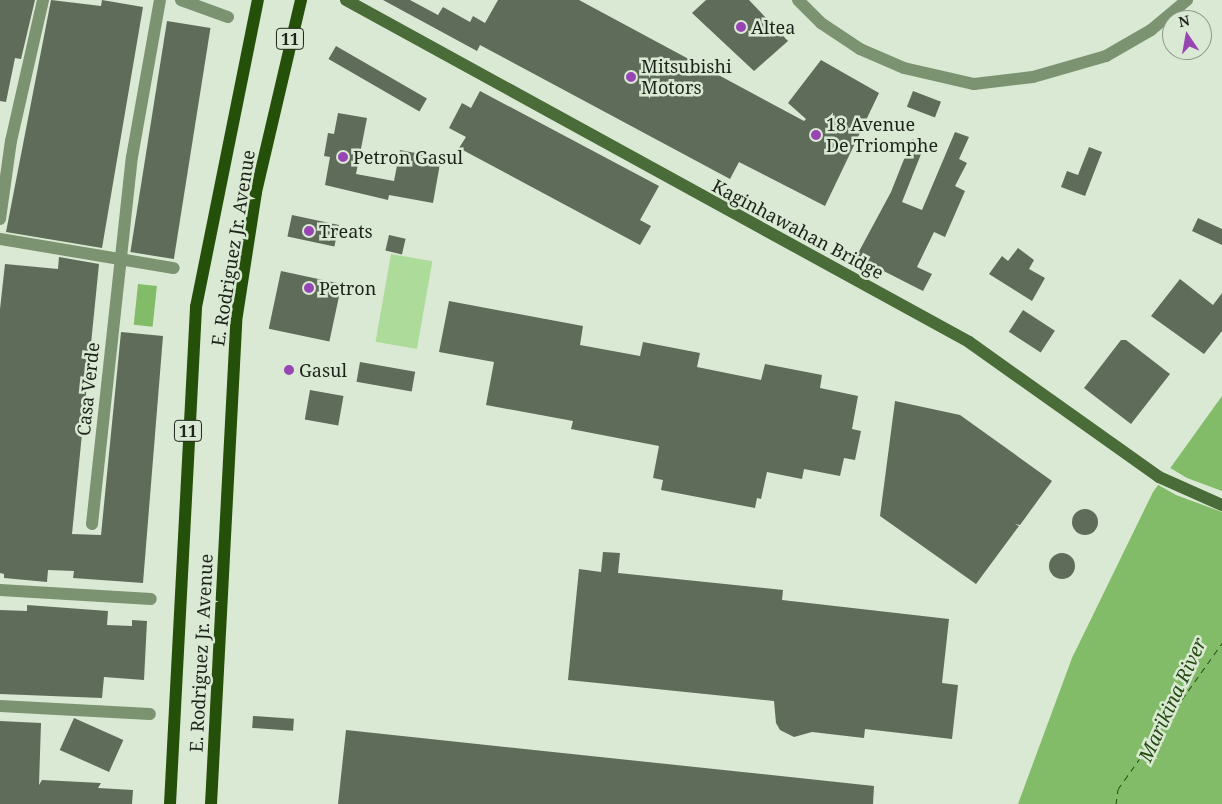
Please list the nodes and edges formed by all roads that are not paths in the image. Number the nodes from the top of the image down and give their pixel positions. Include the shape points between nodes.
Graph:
1 (43, 0) edge
2 (160, 0) edge
3 (181, 0) edge
4 (258, 0) edge
5 (301, 0) edge
6 (346, 0) edge
7 (798, 0) edge
8 (1186, 0) edge
9 (228, 17) dead end
10 (0, 219) edge
11 (0, 239) edge
12 (119, 258) junction
13 (174, 268) dead end
14 (1222, 506) edge
15 (92, 524) dead end
16 (0, 590) edge
17 (151, 599) dead end
18 (0, 706) edge
19 (150, 714) dead end
20 (170, 804) edge
21 (211, 804) edge

1 - 10 street via 11,141
2 - 12 street, Casa Verde via 132,157
3 - 9 street
4 - 20 main road, E. Rodriguez Jr. Avenue / 11 via 196,307
5 - 21 main road, E. Rodriguez Jr. Avenue / 11 via 256,192 237,316
6 - 14 main road, Kaginhawahan Bridge via 969,342 1159,477
7 - 8 street via 821,23 860,49 904,68 974,84 1033,76 1106,56 1151,30
11 - 12 street
12 - 13 street
12 - 15 street, Casa Verde
16 - 17 street
18 - 19 street

